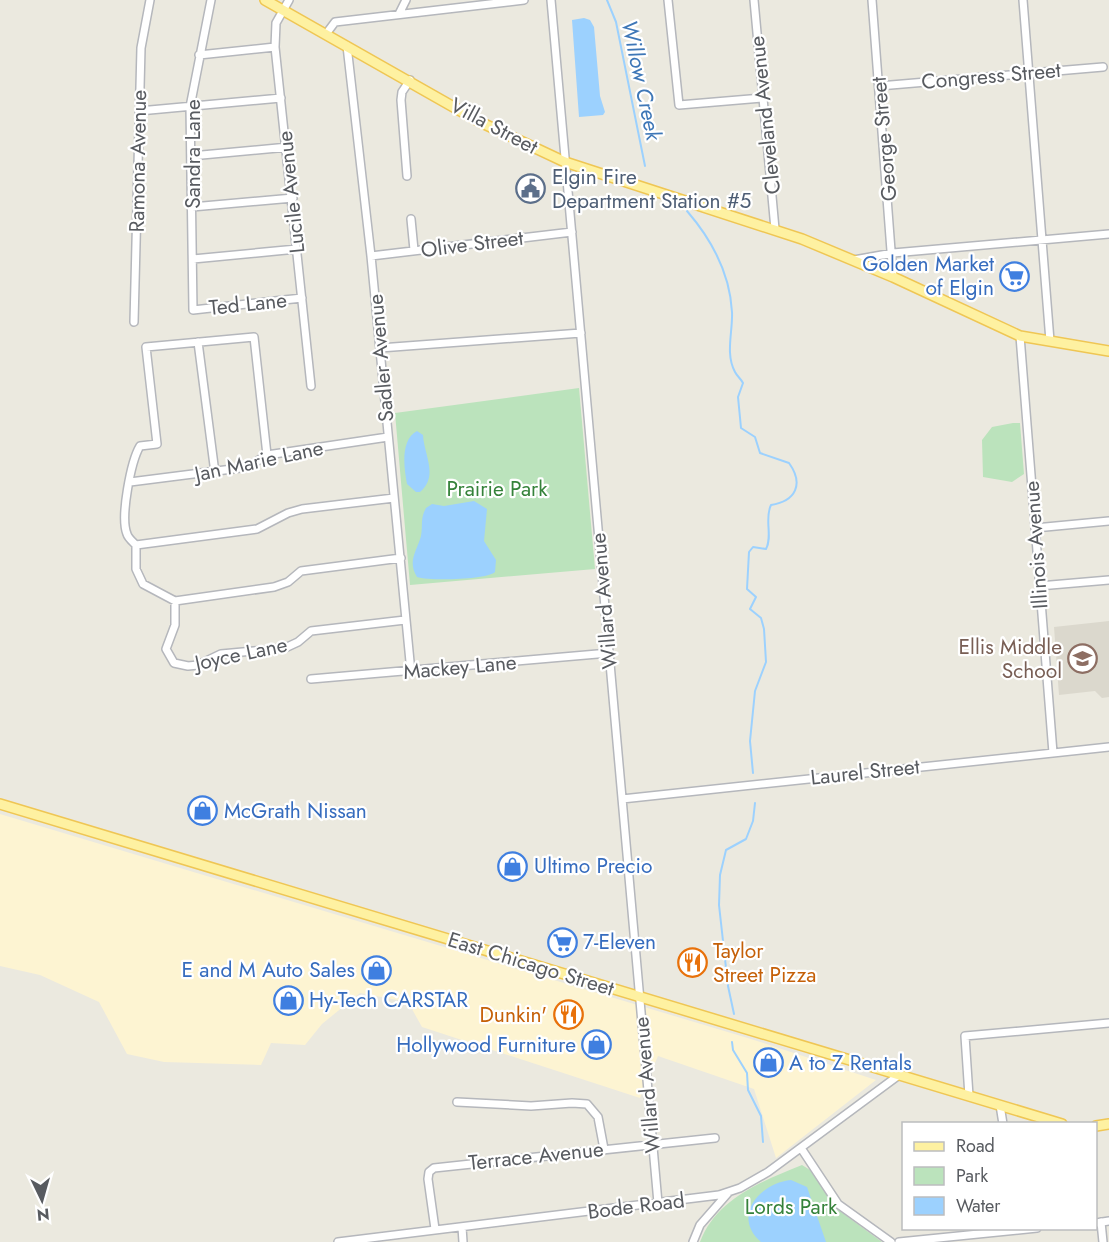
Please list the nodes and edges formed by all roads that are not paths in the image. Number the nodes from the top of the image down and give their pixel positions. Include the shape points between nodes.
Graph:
1 (150, 0) edge
2 (211, 0) edge
3 (264, 0) edge
4 (289, 0) edge
5 (406, 0) edge
6 (524, 0) edge
7 (551, 0) edge
8 (668, 0) edge
9 (754, 0) edge
10 (872, 0) edge
11 (1023, 0) edge
12 (283, 10) junction
13 (399, 14) junction
14 (326, 34) junction
15 (347, 46) junction
16 (275, 47) junction
17 (198, 55) junction
18 (1103, 67) dead end
19 (1028, 73) junction
20 (410, 80) junction
21 (879, 86) junction
22 (281, 98) junction
23 (762, 98) junction
24 (190, 107) junction
25 (140, 111) junction
26 (288, 147) junction
27 (191, 156) junction
28 (566, 162) junction
29 (407, 176) dead end
30 (292, 198) junction
31 (192, 207) junction
32 (411, 219) dead end
33 (775, 229) junction
34 (572, 232) junction
35 (1109, 234) edge
36 (1042, 240) junction
37 (297, 249) junction
38 (414, 250) junction
39 (893, 253) junction
40 (371, 255) junction
41 (193, 259) junction
42 (854, 260) junction
43 (893, 277) junction
44 (302, 298) junction
45 (194, 309) joint
46 (134, 322) dead end
47 (581, 333) junction
48 (1020, 336) junction
49 (1050, 341) junction
50 (198, 342) junction
51 (380, 348) junction
52 (1109, 351) edge
53 (310, 386) dead end
54 (388, 437) junction
55 (267, 455) junction
56 (215, 473) junction
57 (130, 482) junction
58 (394, 498) junction
59 (1109, 521) edge
60 (1035, 528) junction
61 (136, 545) junction
62 (401, 558) junction
63 (1109, 580) edge
64 (1039, 586) junction
65 (175, 601) junction
66 (405, 620) junction
67 (609, 653) junction
68 (411, 672) junction
69 (311, 679) dead end
70 (1109, 747) edge
71 (1053, 753) junction
72 (622, 800) junction
73 (0, 804) edge
74 (639, 996) junction
75 (1109, 1023) edge
76 (898, 1075) junction
77 (969, 1096) junction
78 (456, 1102) dead end
79 (1000, 1106) junction
80 (1003, 1122) edge
81 (1055, 1122) edge
82 (715, 1138) dead end
83 (652, 1143) junction
84 (801, 1148) junction
85 (604, 1149) junction
86 (730, 1192) junction
87 (658, 1203) junction
88 (1102, 1222) edge
89 (462, 1227) junction
90 (435, 1229) junction
91 (1017, 1230) edge
92 (338, 1242) edge
93 (463, 1242) edge
94 (693, 1242) edge
95 (891, 1242) edge
96 (899, 1242) edge
97 (1103, 1242) edge

1 - 25 street, Ramona Avenue via 141,48
2 - 17 street, Sandra Lane
3 - 12 main road, Villa Street
4 - 12 street, Lucile Avenue
5 - 13 street
6 - 13 street
7 - 28 street, Willard Avenue
8 - 23 street via 679,105
9 - 23 street, Cleveland Avenue
10 - 21 street, George Street
11 - 19 street
12 - 14 main road, Villa Street
12 - 16 street, Lucile Avenue via 275,30
13 - 14 street via 335,22
14 - 15 main road, Villa Street
15 - 20 main road, Villa Street
15 - 40 street, Sadler Avenue
16 - 17 street
16 - 22 street, Lucile Avenue
17 - 24 street, Sandra Lane
18 - 19 street, Congress Street
19 - 21 street, Congress Street
19 - 36 street
20 - 28 main road, Villa Street via 507,136
20 - 29 street via 401,100
21 - 39 street, George Street
22 - 24 street
22 - 26 street, Lucile Avenue
23 - 33 street, Cleveland Avenue
24 - 25 street
24 - 27 street, Sandra Lane
25 - 46 street, Ramona Avenue
26 - 27 street
26 - 30 street, Lucile Avenue
27 - 31 street, Sandra Lane
28 - 33 main road, Villa Street
28 - 34 street, Willard Avenue
30 - 31 street
30 - 37 street, Lucile Avenue
31 - 41 street, Sandra Lane
32 - 38 street
33 - 42 main road, Villa Street
34 - 38 street, Olive Street
34 - 47 street, Willard Avenue
35 - 36 street
36 - 39 street
36 - 49 street
37 - 41 street
37 - 44 street, Lucile Avenue
38 - 40 street, Olive Street
39 - 42 street
39 - 43 street, George Street
40 - 51 street, Sadler Avenue
41 - 45 street, Sandra Lane
42 - 43 main road, Villa Street
43 - 48 main road, Villa Street
44 - 45 street, Ted Lane
44 - 53 street, Lucile Avenue
47 - 51 street
47 - 67 street, Willard Avenue
48 - 49 main road, Villa Street
48 - 60 street, Illinois Avenue
49 - 52 main road, Villa Street
50 - 55 street via 254,336
50 - 56 street
50 - 57 street via 146,347 157,444 140,446 133,457
51 - 54 street, Sadler Avenue
54 - 55 street, Jan Marie Lane
54 - 58 street, Sadler Avenue
55 - 56 street, Jan Marie Lane via 248,467
56 - 57 street, Jan Marie Lane
57 - 61 street via 126,524 127,534
58 - 61 street via 302,509 257,529
58 - 62 street, Sadler Avenue
59 - 60 street
60 - 64 street, Illinois Avenue
61 - 65 street via 136,569 143,584
62 - 65 street via 301,571 274,587
62 - 66 street, Sadler Avenue
63 - 64 street
64 - 71 street, Illinois Avenue
65 - 66 street, Joyce Lane via 175,625 166,649 174,663 188,666 221,654 285,648 311,631
66 - 68 street, Sadler Avenue
67 - 68 street, Mackey Lane
67 - 72 street, Willard Avenue
68 - 69 street, Mackey Lane
70 - 71 street, Laurel Street
71 - 72 street, Laurel Street
72 - 74 street, Willard Avenue
73 - 74 main road, East Chicago Street
74 - 76 main road, East Chicago Street
74 - 83 street, Willard Avenue
75 - 77 street via 965,1036
76 - 77 main road, East Chicago Street
76 - 84 street, Bode Road
77 - 79 main road, East Chicago Street
78 - 85 street via 587,1104 598,1117
79 - 80 street
79 - 81 main road, East Chicago Street
82 - 83 street, Terrace Avenue
83 - 85 street, Terrace Avenue
83 - 87 street, Willard Avenue
84 - 86 street, Bode Road
84 - 95 street via 838,1204
85 - 90 street, Terrace Avenue via 430,1171
86 - 87 street, Bode Road
86 - 94 street via 705,1219
87 - 89 street, Bode Road
88 - 97 street
89 - 90 street, Bode Road
89 - 93 street
90 - 92 street, Bode Road
91 - 96 street

